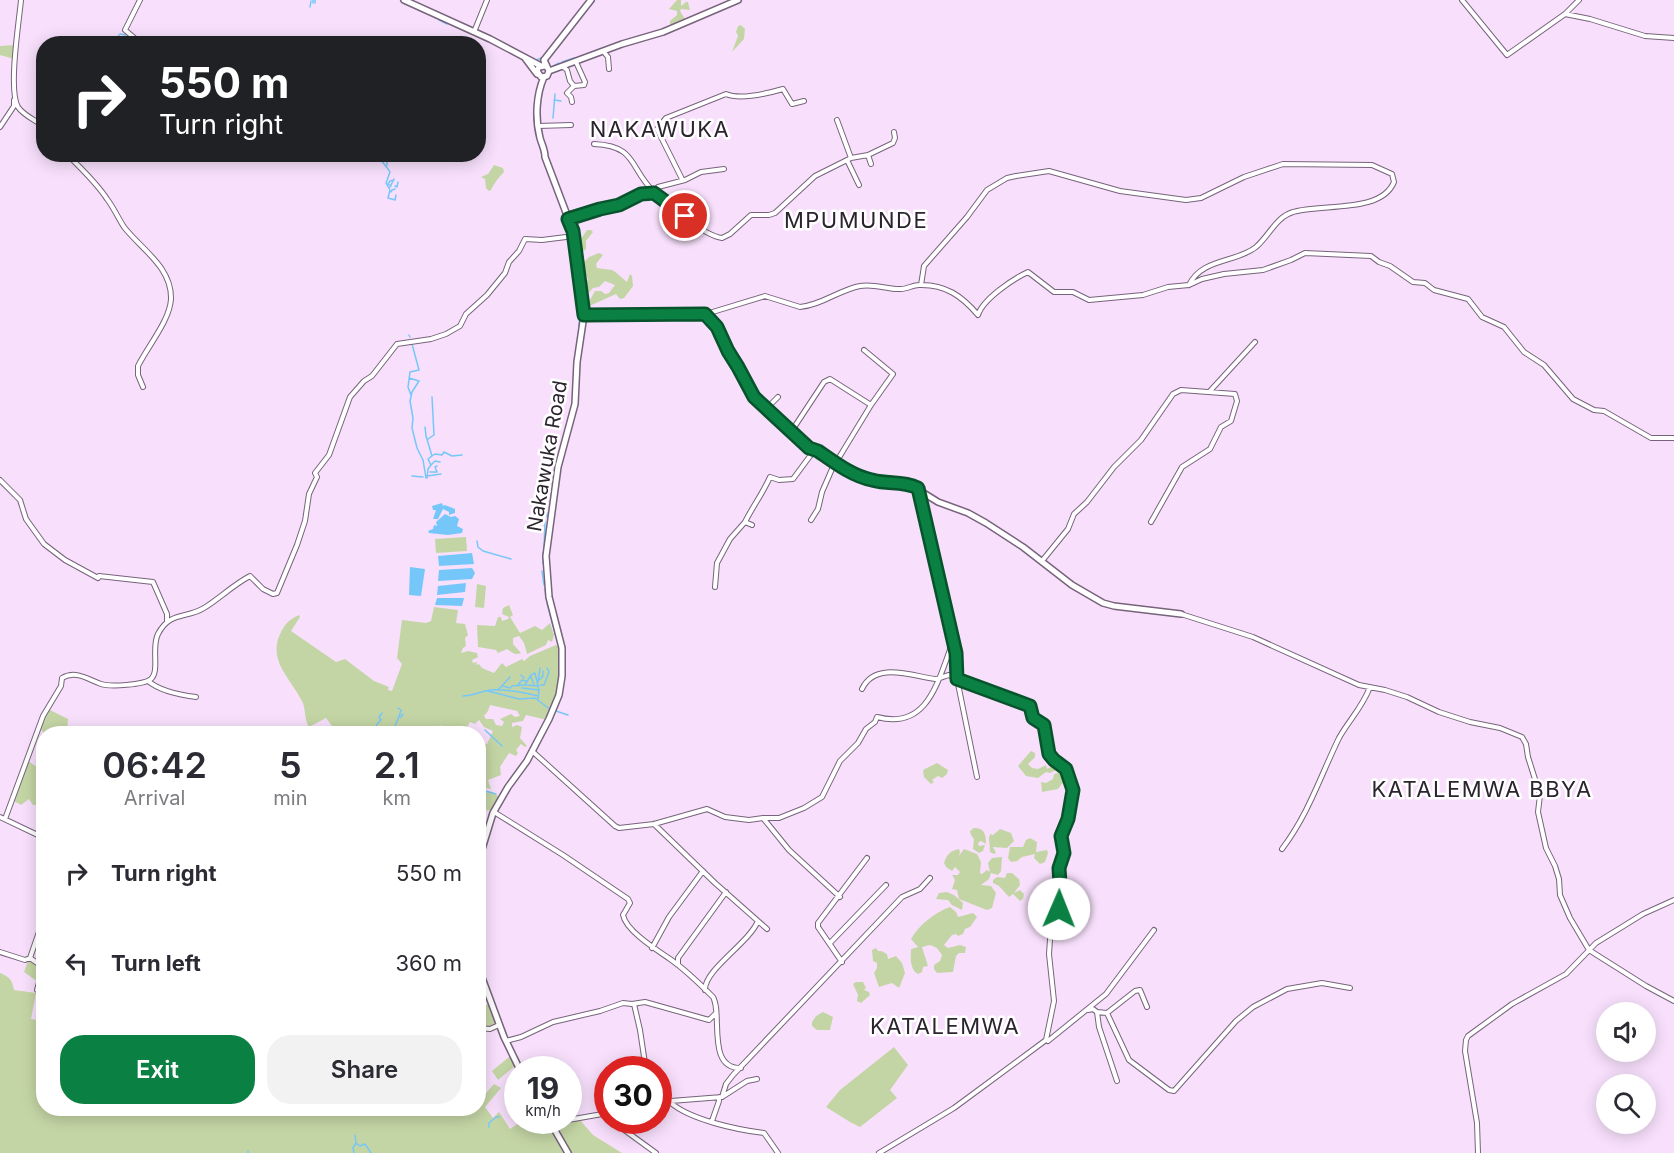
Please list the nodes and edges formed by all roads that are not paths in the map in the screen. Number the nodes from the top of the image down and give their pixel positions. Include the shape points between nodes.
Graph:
1 (21, 0) edge
2 (140, 0) edge
3 (404, 0) edge
4 (487, 0) edge
5 (591, 0) edge
6 (738, 0) edge
7 (1462, 0) edge
8 (1579, 0) edge
9 (1565, 14) junction
10 (474, 32) junction
11 (132, 36) edge
12 (482, 36) edge
13 (486, 38) edge
14 (1674, 38) edge
15 (603, 51) junction
16 (524, 57) junction
17 (576, 62) junction
18 (543, 63) junction
19 (561, 66) junction
20 (609, 69) dead end
21 (549, 71) junction
22 (540, 76) junction
23 (574, 86) junction
24 (15, 99) junction
25 (804, 101) dead end
26 (572, 102) dead end
27 (837, 120) dead end
28 (36, 121) edge
29 (571, 125) dead end
30 (538, 126) junction
31 (0, 127) edge
32 (894, 132) dead end
33 (594, 144) dead end
34 (868, 155) junction
35 (849, 159) junction
36 (75, 162) edge
37 (872, 164) dead end
38 (724, 170) dead end
39 (682, 179) junction
40 (859, 185) dead end
41 (654, 193) junction
42 (568, 219) junction
43 (574, 236) junction
44 (921, 285) junction
45 (1189, 285) junction
46 (705, 314) junction
47 (584, 315) junction
48 (1255, 342) dead end
49 (864, 350) dead end
50 (143, 387) dead end
51 (1210, 392) junction
52 (778, 397) dead end
53 (871, 405) junction
54 (766, 410) junction
55 (791, 432) junction
56 (1674, 438) edge
57 (809, 448) junction
58 (836, 463) junction
59 (0, 480) edge
60 (918, 488) junction
61 (811, 520) dead end
62 (745, 522) junction
63 (1151, 522) dead end
64 (752, 525) dead end
65 (1042, 561) junction
66 (715, 586) dead end
67 (1181, 614) joint
68 (167, 615) junction
69 (177, 616) junction
70 (167, 622) junction
71 (953, 642) junction
72 (938, 679) junction
73 (957, 679) junction
74 (148, 681) junction
75 (1370, 687) junction
76 (862, 689) dead end
77 (196, 697) dead end
78 (39, 726) edge
79 (36, 733) edge
80 (532, 751) junction
81 (977, 777) dead end
82 (494, 812) junction
83 (2, 818) edge
84 (763, 818) junction
85 (654, 824) junction
86 (36, 834) edge
87 (486, 837) edge
88 (1282, 849) dead end
89 (867, 858) dead end
90 (703, 871) junction
91 (930, 878) dead end
92 (886, 885) dead end
93 (726, 892) junction
94 (840, 897) junction
95 (1674, 900) edge
96 (758, 921) junction
97 (767, 929) dead end
98 (1154, 930) dead end
99 (36, 941) edge
100 (830, 943) junction
101 (652, 948) junction
102 (1588, 950) junction
103 (0, 952) edge
104 (30, 958) junction
105 (678, 958) junction
106 (671, 960) junction
107 (36, 962) edge
108 (842, 962) junction
109 (678, 966) junction
110 (705, 983) junction
111 (700, 984) junction
112 (1350, 988) dead end
113 (486, 989) edge
114 (705, 990) junction
115 (1674, 1001) edge
116 (634, 1004) junction
117 (1147, 1007) dead end
118 (1087, 1010) junction
119 (716, 1012) junction
120 (1097, 1012) junction
121 (1107, 1013) junction
122 (499, 1025) junction
123 (486, 1029) edge
124 (506, 1041) junction
125 (1043, 1045) junction
126 (513, 1056) edge
127 (644, 1056) edge
128 (733, 1067) junction
129 (741, 1068) junction
130 (734, 1074) junction
131 (757, 1079) dead end
132 (1117, 1081) dead end
133 (721, 1097) junction
134 (672, 1103) edge
135 (672, 1104) edge
136 (712, 1121) junction
137 (557, 1134) edge
138 (630, 1134) edge
139 (568, 1153) edge
140 (656, 1153) edge
141 (778, 1153) edge
142 (879, 1153) edge
143 (1478, 1153) edge

1 - 24 street
2 - 11 street via 125,30
3 - 10 main road
4 - 10 street
5 - 18 main road
6 - 15 main road via 663,32
7 - 9 street via 1507,55
8 - 9 street
9 - 14 street via 1645,36
10 - 12 main road
13 - 16 main road
15 - 17 main road
15 - 20 street
16 - 18 main road
16 - 22 main road
17 - 19 main road
17 - 23 street via 585,82
18 - 21 main road
18 - 22 main road via 537,69
19 - 21 main road
19 - 23 street
21 - 22 main road
22 - 30 main road, Nakawuka Road
23 - 26 street via 567,93
24 - 28 street via 20,109
24 - 31 street
25 - 39 street via 792,105 783,88 737,97 726,94 666,118 657,129
27 - 35 street
29 - 30 street
30 - 42 main road, Nakawuka Road
32 - 34 street via 894,142
33 - 41 street via 624,151
34 - 35 street
34 - 37 street
35 - 40 street
35 - 41 street via 815,176 775,213 751,215 722,238 703,232
36 - 50 street via 107,199 125,228 150,253 167,281 169,309 138,366
38 - 39 street
39 - 41 street via 658,187
41 - 42 street
42 - 43 main road, Nakawuka Road
43 - 47 main road, Nakawuka Road
43 - 69 street via 525,239 505,273 466,314 460,326 431,339 397,344 372,376 354,391 329,454 315,473 305,521 277,593 267,592 250,576 201,610
44 - 45 street via 955,293 978,315 991,297 1028,272 1054,292 1073,292 1089,300 1138,296
44 - 45 street via 924,266 987,190 1007,178 1049,171 1119,191 1186,200 1201,198 1282,164 1372,165 1392,174 1391,189 1367,202 1290,213 1256,246 1204,268
44 - 46 street via 901,289 862,285 805,307 765,296
45 - 56 street via 1224,274 1263,270 1305,253 1371,256 1413,282 1468,299 1482,317 1504,327 1524,352 1544,365 1573,399 1605,411 1651,438
46 - 47 main road
46 - 54 main road via 717,327 754,397
47 - 80 main road, Nakawuka Road via 575,404 558,467 546,556 549,597 562,648 562,676 555,705
48 - 51 street
49 - 53 street via 893,374
51 - 63 street via 1235,394 1237,401 1231,421 1221,427 1210,449 1182,467
51 - 65 street via 1181,390 1173,394 1141,440 1074,514 1068,529
52 - 54 street
53 - 55 street via 830,379 824,382
53 - 58 street
54 - 55 main road
55 - 57 main road
57 - 58 main road
57 - 62 street via 813,452 793,479 770,477
58 - 60 main road via 863,478
58 - 61 street
59 - 68 street via 20,500 26,519 44,544 98,578 153,582
60 - 65 main road via 938,502 986,523
60 - 71 street
62 - 64 street
62 - 66 street via 730,538 717,563
65 - 67 main road via 1103,603
67 - 75 street via 1253,637 1334,675
68 - 69 street
68 - 70 street
69 - 70 street
70 - 74 street via 154,643 155,672
71 - 72 street
71 - 73 street
72 - 73 street via 949,675
72 - 76 street via 894,672 869,678
72 - 84 street via 930,699 914,715 894,720 877,717 840,761 822,797 774,820
73 - 81 street
73 - 125 street via 1030,706 1033,718 1044,725 1049,754 1066,769 1073,790 1061,836 1061,900 1051,921 1050,942 1054,1001
74 - 77 street via 156,687
74 - 78 street via 106,685 77,674 67,675
75 - 88 street via 1341,735 1308,810
75 - 102 street via 1522,737 1540,795 1538,812 1546,848 1559,879 1560,895
79 - 83 street
80 - 82 main road, Nakawuka Road
80 - 85 street via 615,826
82 - 87 main road, Nakawuka Road
82 - 101 street via 628,899 624,919
83 - 86 street
84 - 85 street via 725,817 707,809
84 - 94 street via 789,850
85 - 90 street
89 - 94 street
90 - 93 street
90 - 101 street
91 - 108 street via 920,889 902,897
92 - 100 street
93 - 96 street
93 - 105 street
94 - 100 street via 818,923
95 - 102 street via 1643,914
96 - 97 street
96 - 110 street via 753,932
98 - 118 street via 1106,994
99 - 104 street
100 - 108 street
101 - 106 street
102 - 115 street
102 - 143 street via 1566,974 1512,1004 1468,1036 1468,1076
103 - 104 street
104 - 107 street
105 - 106 street
105 - 109 street
106 - 109 street
108 - 129 street
109 - 111 street
110 - 111 street
110 - 114 street
111 - 114 street
112 - 121 street via 1322,983 1287,989 1252,1007 1174,1091 1129,1060
113 - 122 main road
114 - 119 street via 716,1004
116 - 119 street via 645,1002 709,1020
116 - 124 street via 623,1003 553,1022
116 - 127 street
117 - 121 street via 1140,990
118 - 120 street
118 - 125 street
119 - 128 street via 719,1049
120 - 121 street
120 - 132 street
122 - 123 street
122 - 124 main road
124 - 126 main road
125 - 142 street via 954,1108
128 - 129 street
128 - 130 street
129 - 130 street
130 - 133 street
131 - 133 street
133 - 134 street
133 - 136 street
135 - 136 street
136 - 141 street via 764,1133
137 - 139 main road
138 - 140 street

